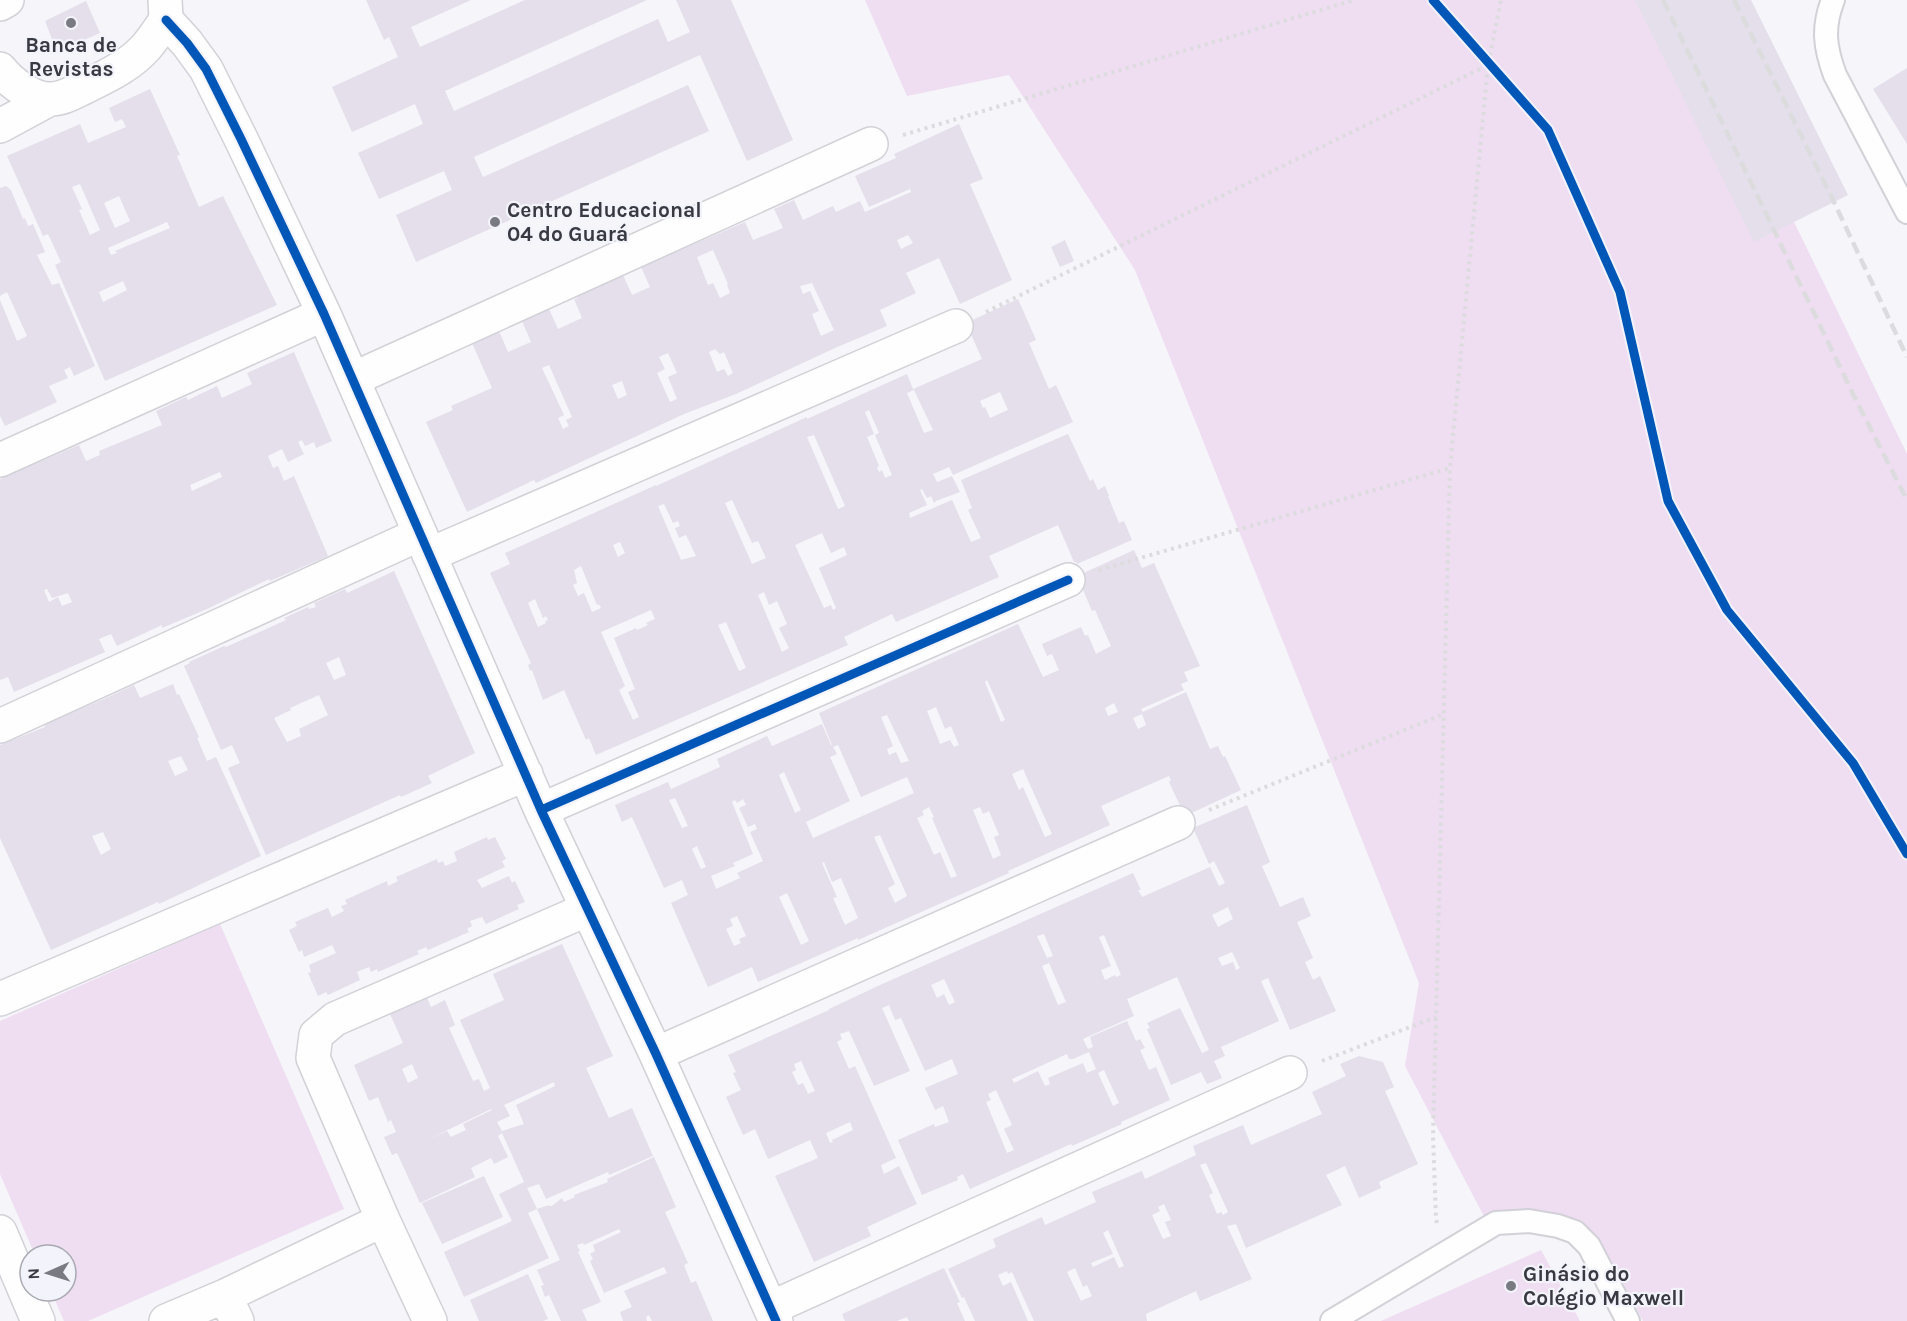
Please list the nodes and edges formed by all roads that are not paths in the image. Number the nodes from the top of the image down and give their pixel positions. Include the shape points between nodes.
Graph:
1 (7, 0) edge
2 (1833, 0) edge
3 (0, 4) edge
4 (166, 10) edge
5 (0, 69) edge
6 (50, 99) junction
7 (0, 126) edge
8 (871, 144) road end
9 (1907, 212) edge
10 (324, 314) junction
11 (956, 326) road end
12 (353, 379) junction
13 (0, 460) edge
14 (425, 544) junction
15 (1068, 580) road end
16 (0, 726) edge
17 (526, 774) junction
18 (541, 810) junction
19 (1178, 823) road end
20 (588, 909) junction
21 (0, 999) edge
22 (656, 1054) junction
23 (1290, 1073) road end
24 (383, 1220) junction
25 (0, 1232) edge
26 (231, 1308) edge
27 (773, 1315) edge
28 (38, 1321) edge
29 (166, 1321) edge
30 (430, 1321) edge
31 (1332, 1321) edge
32 (1629, 1321) edge

1 - 3 street
2 - 9 lane via 1826,31 1834,75
4 - 6 street via 146,47 126,64 65,97
4 - 10 street via 206,69
5 - 6 street via 14,83 39,98
6 - 7 street
8 - 12 street
10 - 12 street
10 - 13 street
11 - 14 street
12 - 14 street
14 - 16 street
14 - 17 street
15 - 18 street
17 - 18 street
17 - 21 street
18 - 20 street
19 - 22 street
20 - 22 street
20 - 24 street via 335,1019 316,1035 313,1058
22 - 27 street
23 - 27 street
24 - 26 street
24 - 30 street
25 - 28 street
26 - 29 street
31 - 32 lane via 1496,1223 1529,1221 1575,1232 1589,1246

